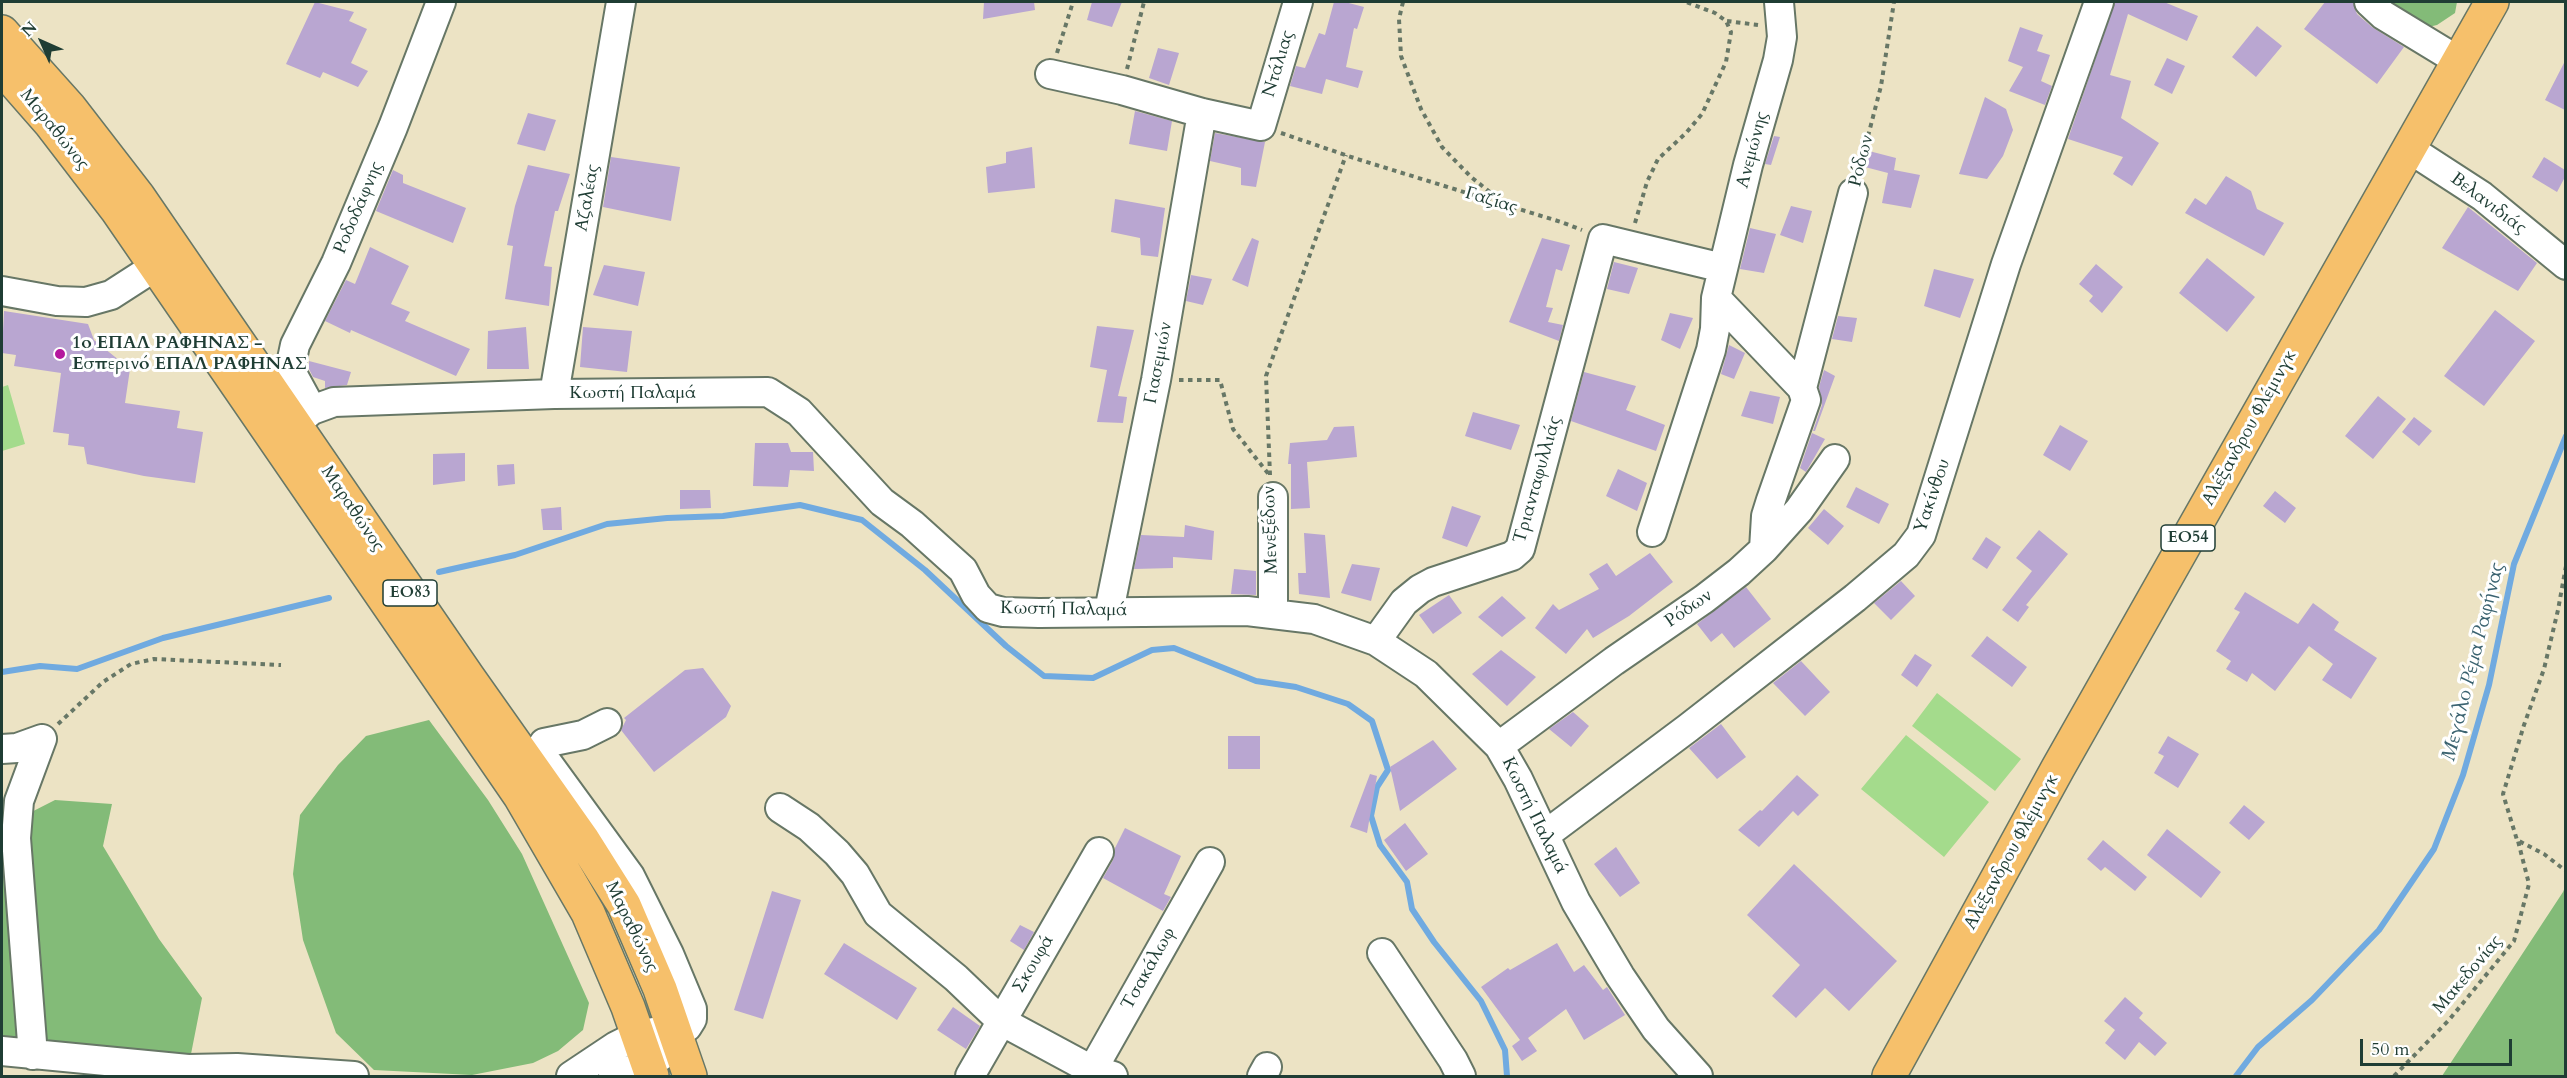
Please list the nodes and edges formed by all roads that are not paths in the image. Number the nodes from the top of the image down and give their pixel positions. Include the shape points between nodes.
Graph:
1 (441, 2) edge
2 (621, 2) edge
3 (1298, 2) edge
4 (1779, 2) edge
5 (2099, 2) edge
6 (2369, 2) edge
7 (2492, 2) edge
8 (2, 32) edge
9 (2457, 60) junction
10 (2, 68) edge
11 (1050, 74) road end
12 (1202, 112) junction
13 (2408, 147) junction
14 (1854, 193) road end
15 (156, 266) junction
16 (2565, 266) edge
17 (1723, 268) junction
18 (2, 291) edge
19 (1716, 298) junction
20 (1802, 388) junction
21 (554, 394) junction
22 (303, 417) junction
23 (1834, 459) dead end
24 (1271, 487) road end
25 (1652, 532) dead end
26 (1764, 549) junction
27 (1109, 611) junction
28 (1273, 613) junction
29 (1376, 641) junction
30 (607, 723) dead end
31 (1499, 747) junction
32 (2, 749) edge
33 (780, 808) dead end
34 (1545, 835) junction
35 (1099, 852) dead end
36 (1210, 862) dead end
37 (1382, 953) dead end
38 (1001, 1021) junction
39 (676, 1034) junction
40 (2, 1051) edge
41 (33, 1055) junction
42 (646, 1059) edge
43 (188, 1073) edge
44 (1098, 1074) edge
45 (354, 1077) edge
46 (571, 1077) edge
47 (613, 1077) edge
48 (690, 1077) edge
49 (970, 1077) edge
50 (1461, 1077) edge
51 (1698, 1077) edge
52 (1889, 1077) edge

1 - 22 street, Ροδοδάφνης via 345,242 295,345 291,364
2 - 21 street, Αζαλέας
3 - 12 street, Ντάλιας via 1260,126
4 - 17 street, Ανεμώνης via 1782,37 1778,60
5 - 34 street, Υακίνθου via 2006,264 1922,535 1906,555 1855,598
6 - 9 street via 2383,15
7 - 9 main road, Αλέξανδρου Φλέμινγκ / ΕΟ54
8 - 22 main road, Μαραθώνος / ΕΟ83 via 117,167
9 - 13 main road, Αλέξανδρου Φλέμινγκ / ΕΟ54
10 - 15 main road, Μαραθώνος / ΕΟ83 via 85,167
11 - 12 street
12 - 27 street, Γιασεμιών via 1156,380
13 - 16 street, Βελανιδιάς via 2482,196
13 - 52 main road, Αλέξανδρου Φλέμινγκ / ΕΟ54 via 2058,768
14 - 20 street, Ρόδων
15 - 18 street via 111,295 86,302
15 - 42 main road, Μαραθώνος / ΕΟ83 via 519,796 588,913
17 - 19 street, Ανεμώνης
17 - 29 street, Τριανταφυλλιάς via 1616,242 1520,549 1512,556 1420,589 1404,602
19 - 20 street
19 - 25 street, Ανεμώνης via 1711,350
20 - 26 street, Ρόδων via 1806,403 1770,500
21 - 22 street, Κωστή Παλαμά via 334,402
21 - 27 street, Κωστή Παλαμά via 768,392 799,412 882,502 963,570 988,608 1003,612
22 - 39 main road, Μαραθώνος / ΕΟ83 via 468,677 612,885 649,963
23 - 26 street, Ρόδων via 1799,510
24 - 28 street, Μενεξέδων
26 - 31 street, Ρόδων via 1704,599
27 - 28 street, Κωστή Παλαμά
28 - 29 street, Κωστή Παλαμά via 1314,619
29 - 31 street, Κωστή Παλαμά via 1426,674
30 - 39 street via 583,735 544,743 539,751 630,876 650,914 692,1009 687,1027
31 - 34 street, Κωστή Παλαμά
32 - 41 street via 42,739 19,801 16,838
33 - 38 street via 809,827 837,853 855,874 878,914
34 - 51 street, Κωστή Παλαμά via 1576,902 1620,976 1656,1029
35 - 38 street, Σκουφά
36 - 44 street, Τσακάλωφ
37 - 50 street
38 - 44 street
38 - 49 street, Σκουφά
39 - 42 street via 651,1032
39 - 48 main road, Μαραθώνος / ΕΟ83
40 - 41 street
41 - 43 street
42 - 46 street via 616,1046
42 - 47 street
43 - 45 street via 237,1068

